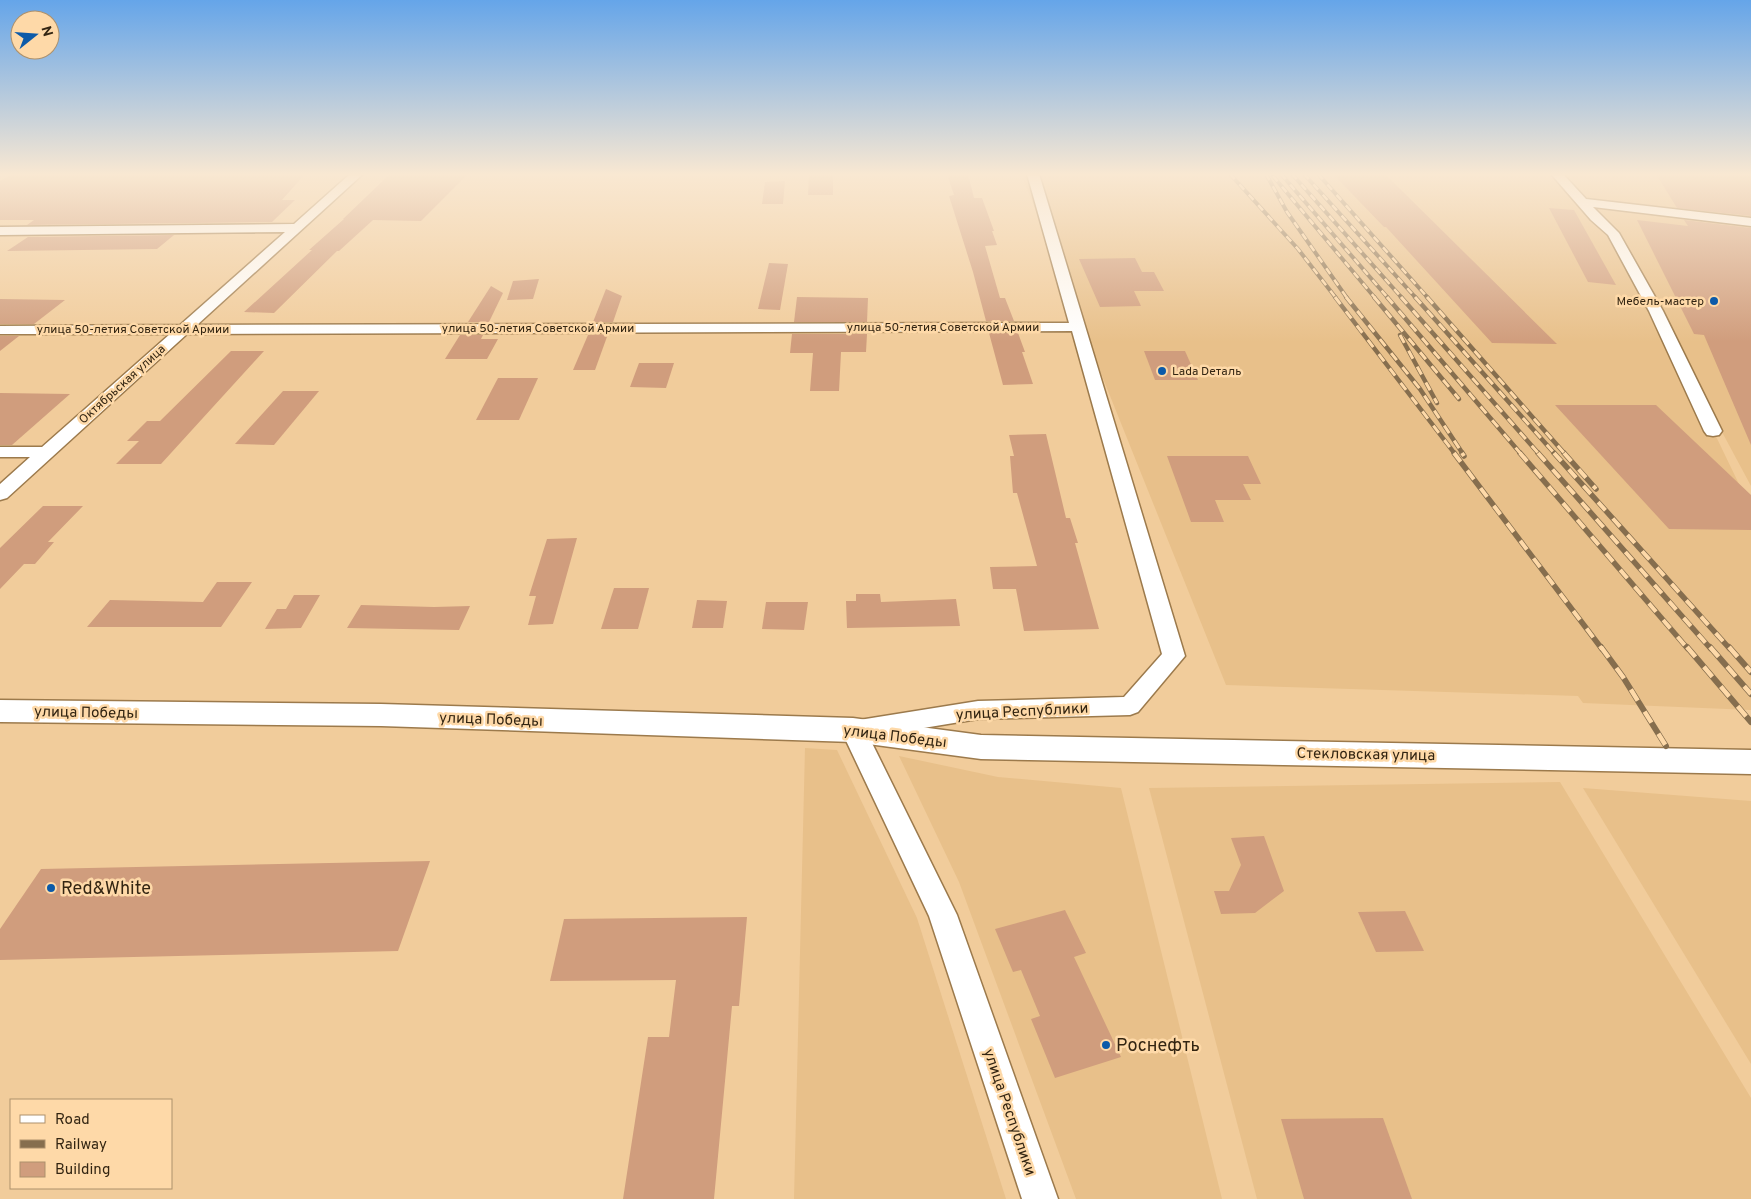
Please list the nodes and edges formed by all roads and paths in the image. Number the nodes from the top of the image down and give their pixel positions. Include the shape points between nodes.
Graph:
1 (103, 230) edge
2 (294, 230) edge
3 (1050, 230) edge
4 (1610, 230) edge
5 (0, 231) edge
6 (1077, 327) junction
7 (183, 329) junction
8 (0, 330) edge
9 (1713, 431) dead end
10 (0, 452) edge
11 (46, 452) junction
12 (0, 494) edge
13 (0, 712) edge
14 (853, 730) junction
15 (980, 747) joint
16 (1751, 762) edge
17 (1040, 1199) edge

1 - 5 street
2 - 7 street, Октябрьская улица
3 - 6 street, улица Республики
4 - 9 street via 1656,311
6 - 7 street, улица 50-летия Советской Армии
6 - 14 street, улица Республики via 1174,656 1130,706 978,710
7 - 8 street, улица 50-летия Советской Армии
7 - 11 street, Октябрьская улица
10 - 11 street
11 - 12 street, Октябрьская улица
13 - 14 street, улица Победы via 381,715
14 - 15 street, улица Победы
14 - 17 street, улица Республики via 943,915
15 - 16 street, Стекловская улица

